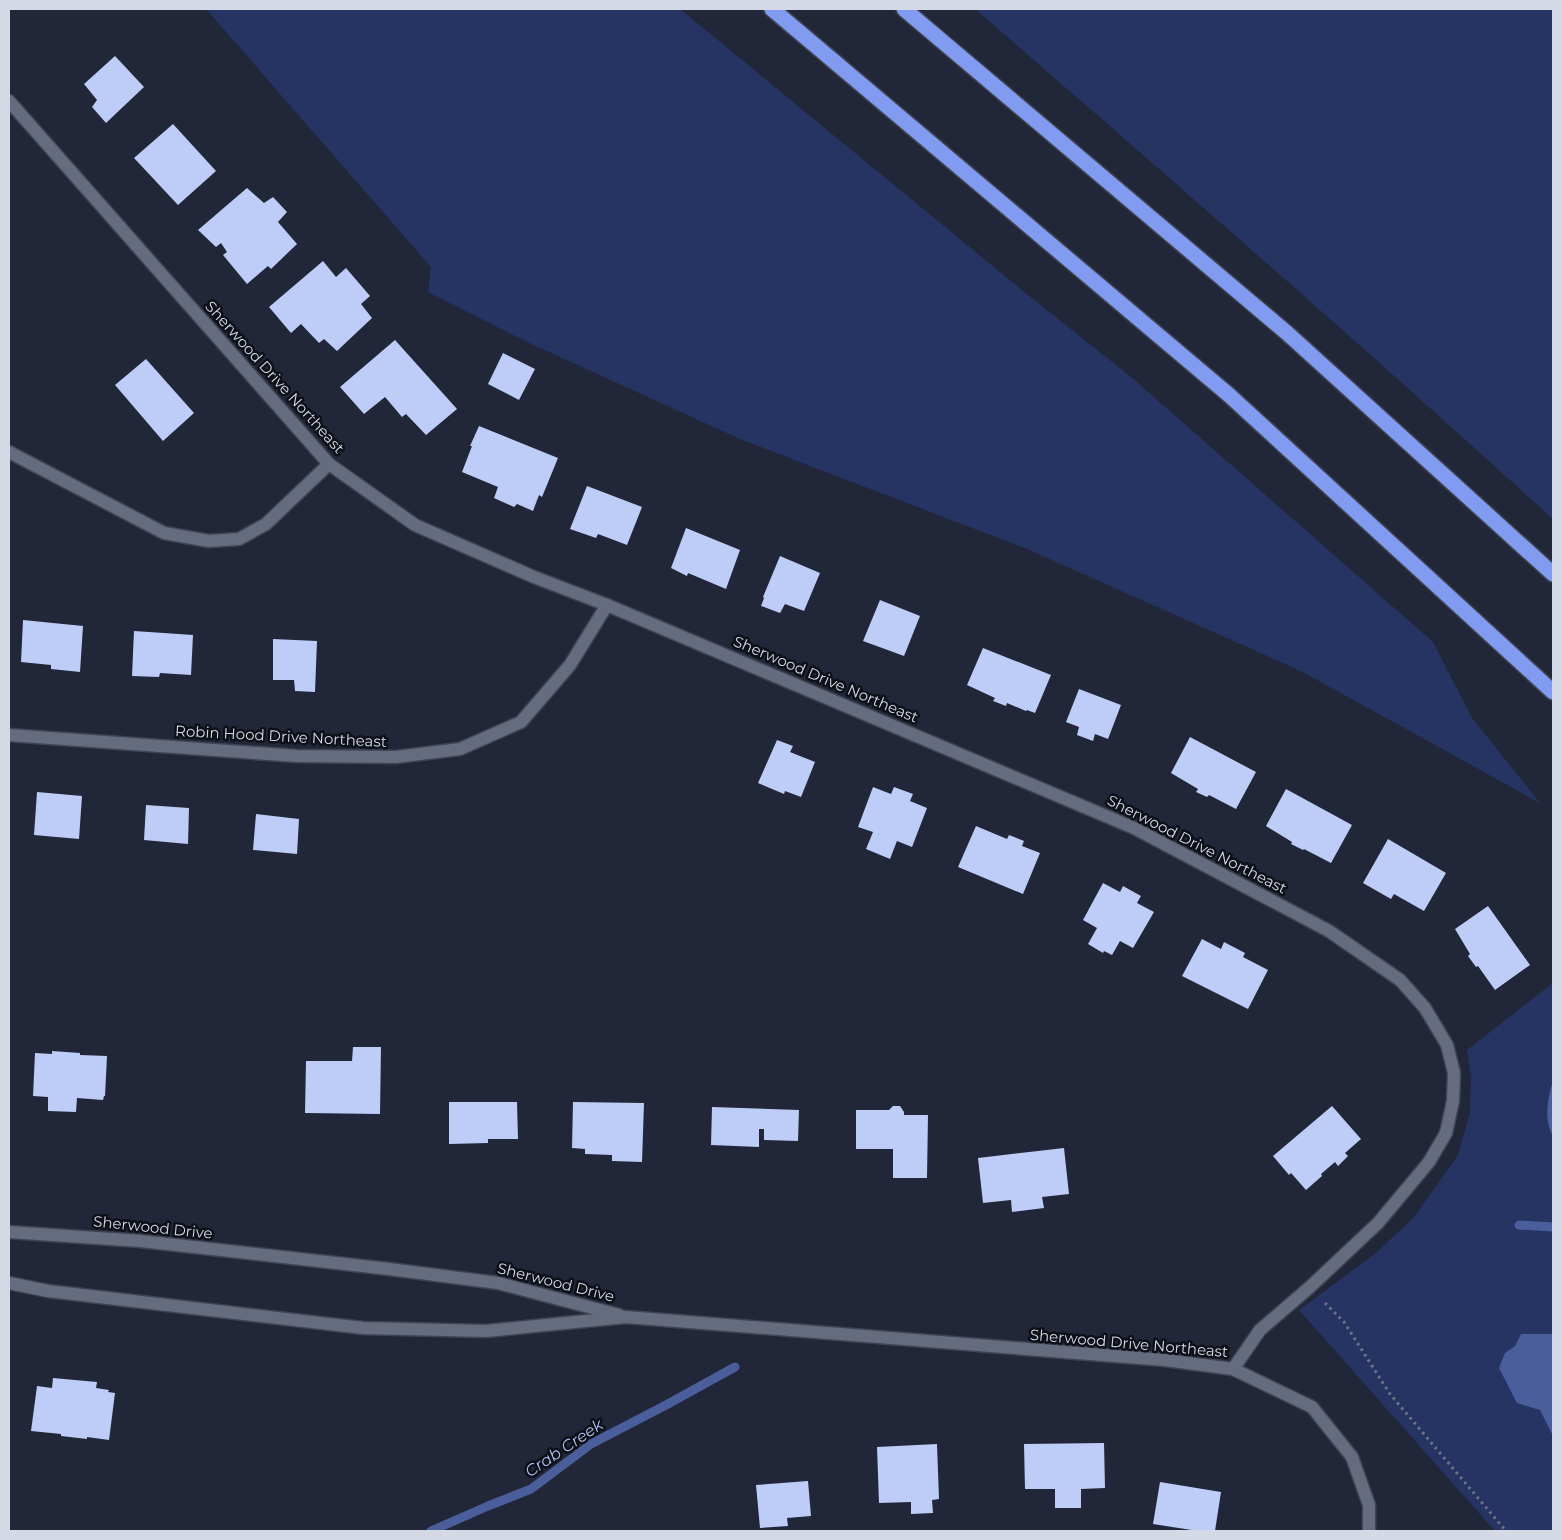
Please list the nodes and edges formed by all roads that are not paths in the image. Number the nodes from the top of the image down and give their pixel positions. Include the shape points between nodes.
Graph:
1 (772, 9) edge
2 (904, 9) edge
3 (9, 101) edge
4 (9, 452) edge
5 (329, 464) junction
6 (1553, 574) edge
7 (607, 605) junction
8 (1553, 692) edge
9 (9, 735) edge
10 (9, 1232) edge
11 (9, 1283) edge
12 (626, 1317) junction
13 (1233, 1369) junction
14 (1369, 1531) edge

1 - 8 highway via 1229,395
2 - 6 highway via 1287,333
3 - 5 street, Sherwood Drive Northeast
4 - 5 street via 164,533 209,541 239,539 266,524
5 - 7 street, Sherwood Drive Northeast via 415,525
7 - 9 street, Robin Hood Drive Northeast via 570,665 521,722 460,748 396,758 297,756
7 - 13 street, Sherwood Drive Northeast via 1134,828 1329,931 1400,980 1425,1008 1446,1045 1454,1073 1453,1101 1446,1132 1429,1162 1378,1223 1260,1330
10 - 12 street, Sherwood Drive via 140,1241 498,1283
11 - 12 street, Sherwood Drive via 57,1292 363,1328 486,1331
12 - 13 street, Sherwood Drive Northeast via 1155,1359
13 - 14 street via 1312,1407 1352,1458 1369,1505

